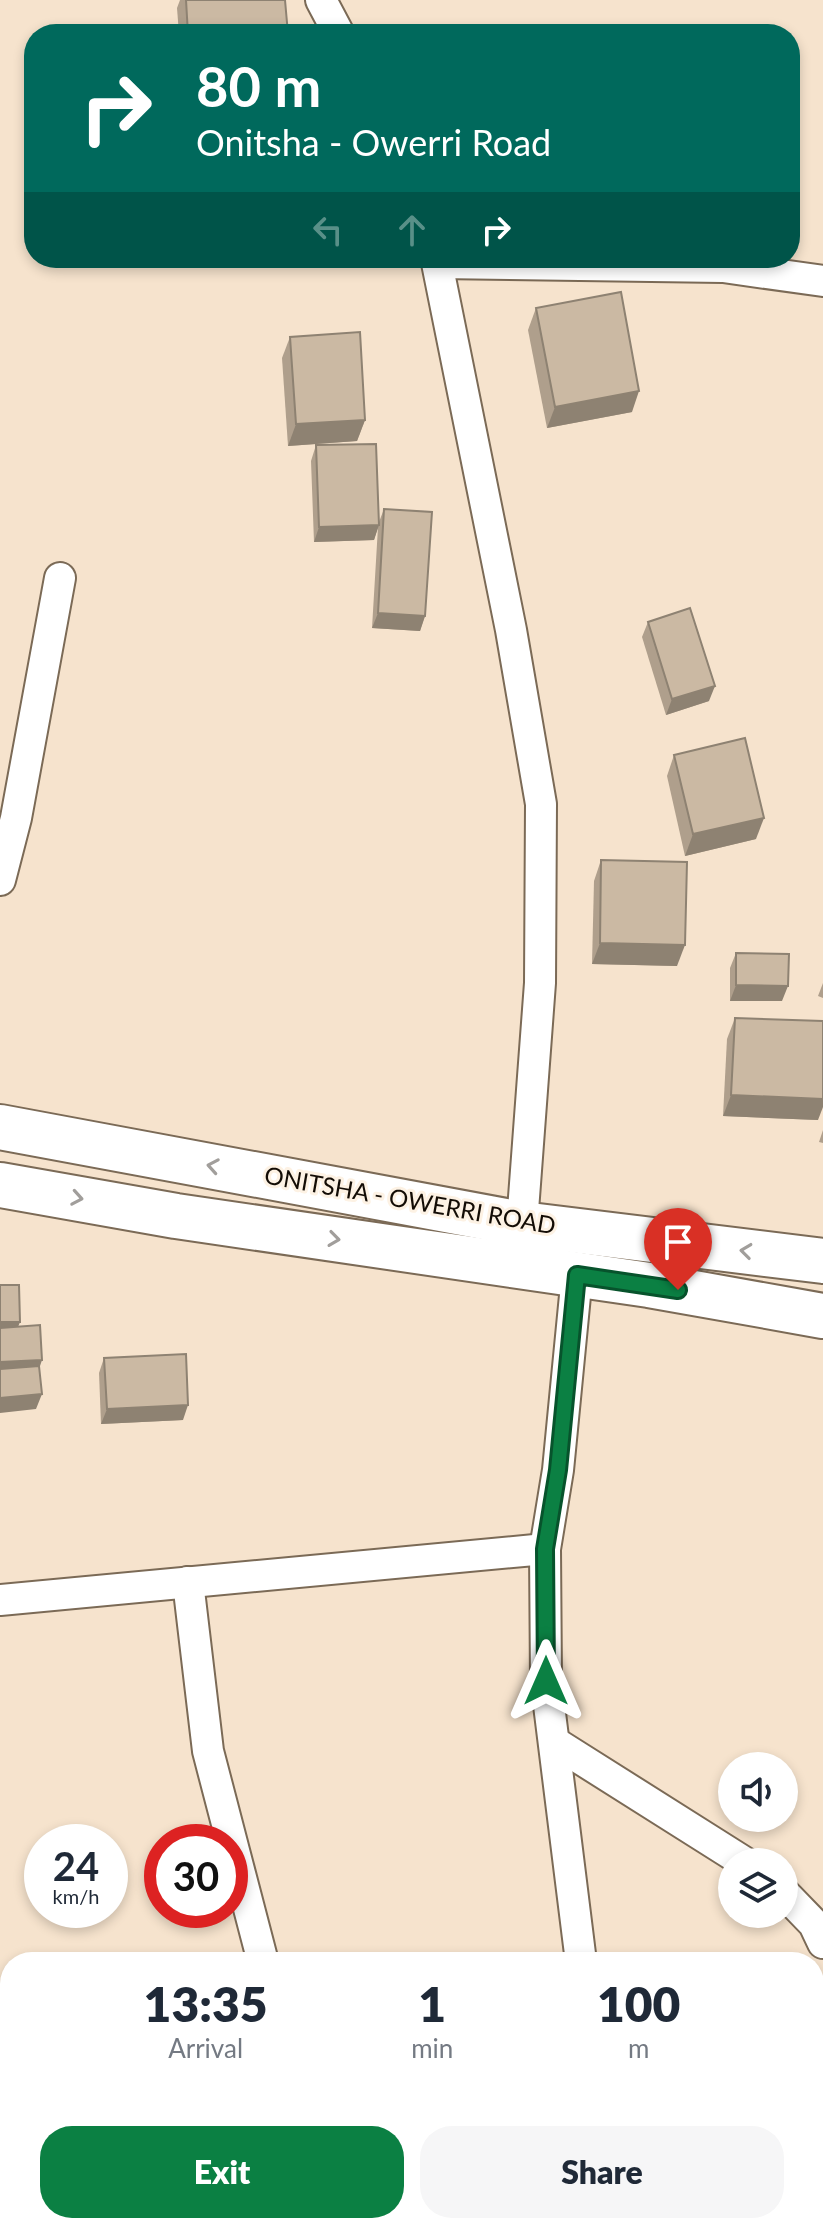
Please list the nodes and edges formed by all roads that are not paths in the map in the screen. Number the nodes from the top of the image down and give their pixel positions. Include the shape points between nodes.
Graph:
1 (321, 0) edge
2 (334, 24) edge
3 (438, 268) edge
4 (754, 268) edge
5 (823, 281) edge
6 (60, 578) dead end
7 (0, 880) edge
8 (0, 1127) edge
9 (0, 1185) edge
10 (522, 1224) junction
11 (823, 1261) edge
12 (577, 1275) junction
13 (823, 1316) edge
14 (545, 1549) junction
15 (188, 1582) junction
16 (0, 1600) edge
17 (554, 1742) junction
18 (722, 1848) edge
19 (798, 1907) edge
20 (820, 1930) edge
21 (260, 1952) edge
22 (580, 1952) edge

1 - 2 street
3 - 10 street via 541,804 540,983
4 - 5 street
6 - 7 street
10 -> 8 highway, ONITSHA - OWERRI ROAD
9 -> 12 highway, ONITSHA - OWERRI ROAD
11 -> 10 highway, ONITSHA - OWERRI ROAD
12 - 13 highway, ONITSHA - OWERRI ROAD
12 - 14 street
14 - 15 street
14 - 17 street via 546,1681
15 - 16 street
15 - 21 street via 208,1751
17 - 18 street
17 - 22 street
19 - 20 street

